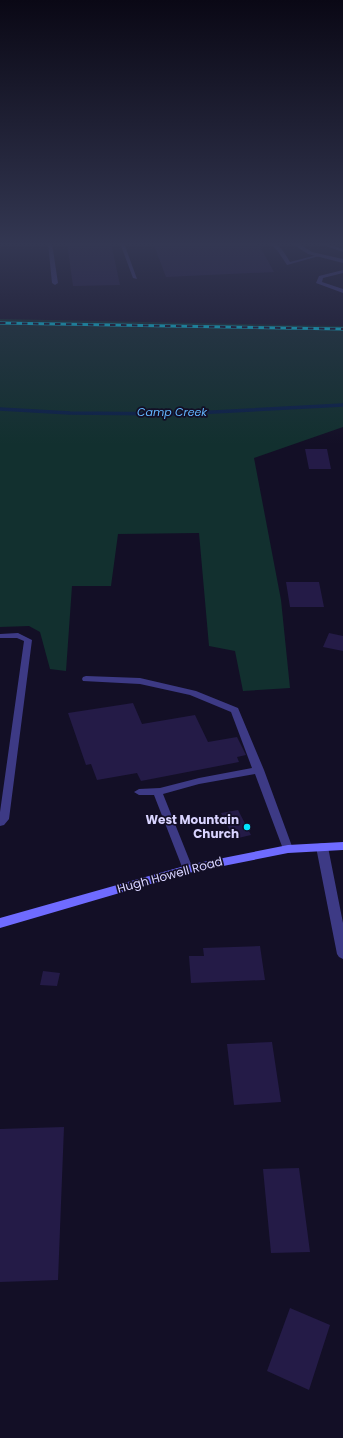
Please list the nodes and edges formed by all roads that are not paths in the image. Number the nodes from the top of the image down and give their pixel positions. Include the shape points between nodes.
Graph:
1 (0, 636) edge
2 (86, 679) dead end
3 (259, 770) junction
4 (139, 792) dead end
5 (158, 792) junction
6 (1, 820) edge
7 (343, 846) edge
8 (322, 847) junction
9 (288, 850) junction
10 (188, 869) junction
11 (0, 923) edge
12 (343, 954) edge

1 - 6 lane via 18,636 28,640
2 - 3 lane via 140,681 193,694 235,710
3 - 5 lane via 189,783
3 - 9 lane
4 - 5 lane
5 - 10 lane
7 - 8 main road, Hugh Howell Road
8 - 9 main road, Hugh Howell Road
8 - 12 street
9 - 10 main road, Hugh Howell Road
10 - 11 main road, Hugh Howell Road

